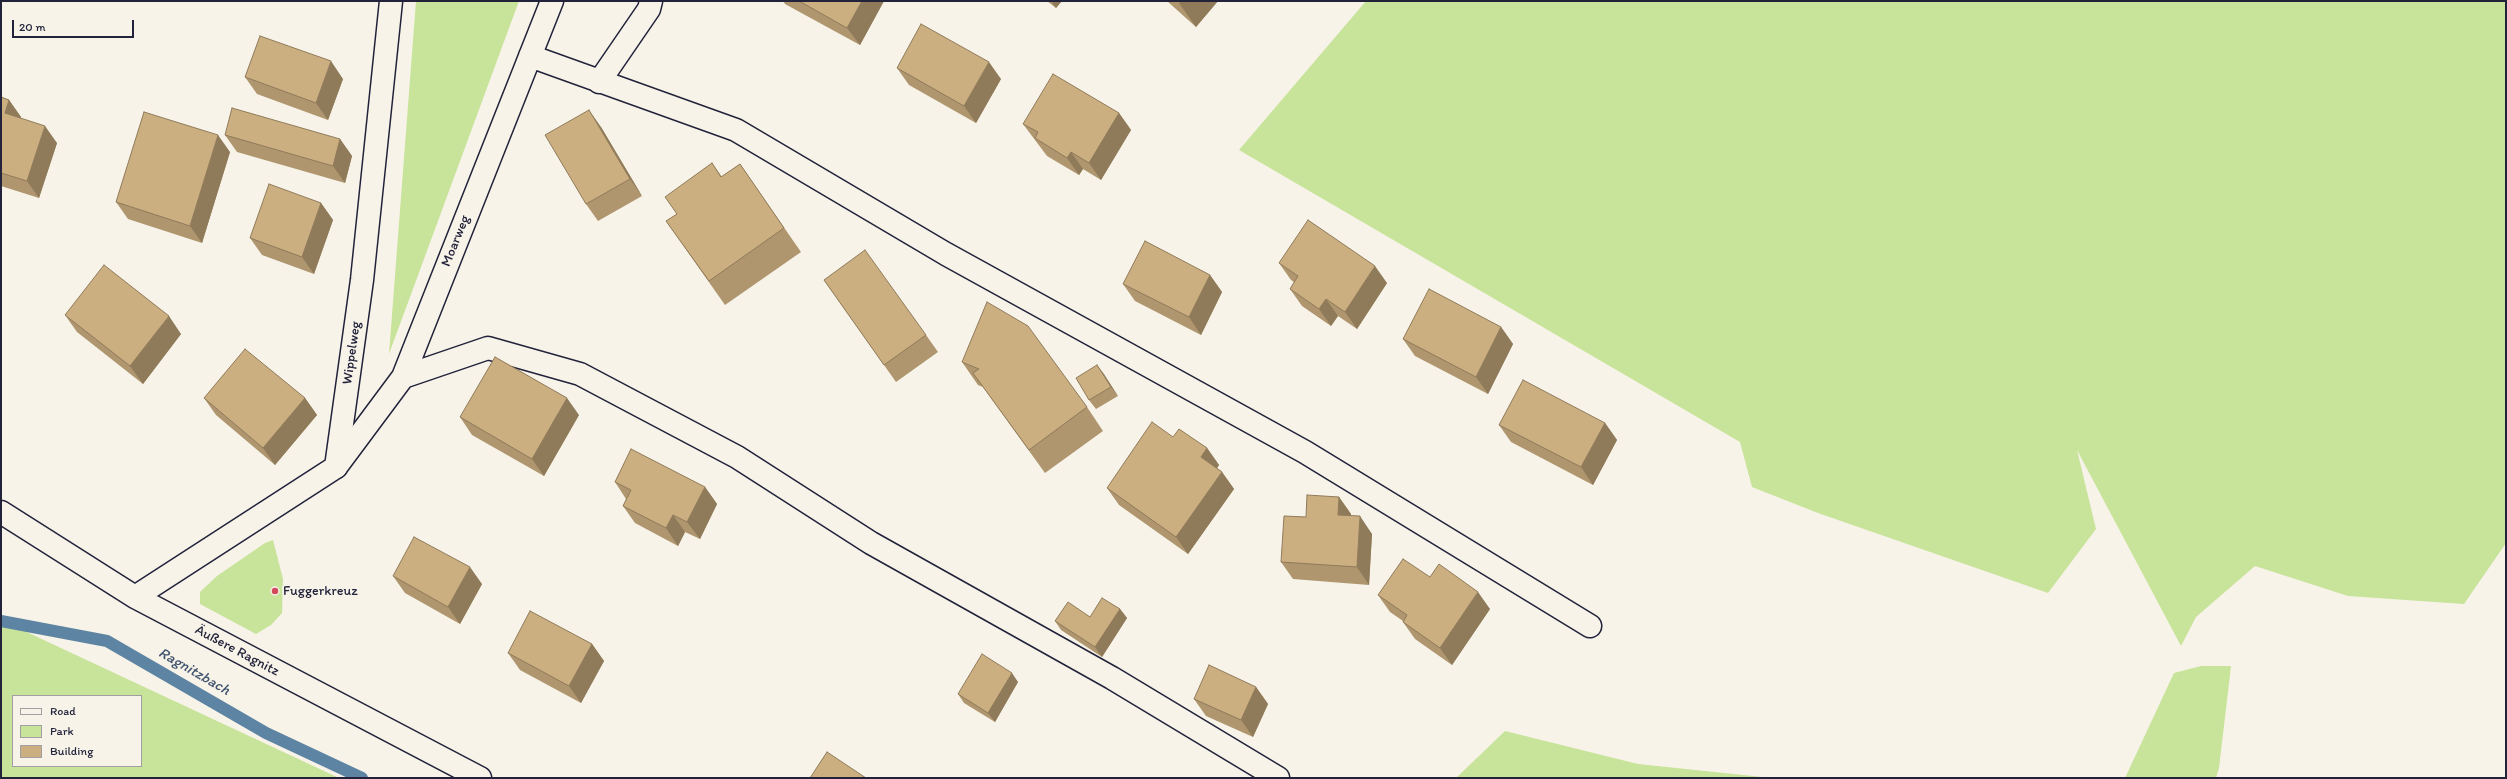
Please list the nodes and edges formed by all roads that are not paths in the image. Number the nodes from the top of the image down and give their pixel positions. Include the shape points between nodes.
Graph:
1 (391, 1) edge
2 (552, 1) edge
3 (651, 1) edge
4 (530, 56) junction
5 (600, 82) junction
6 (402, 377) junction
7 (336, 467) junction
8 (1, 512) edge
9 (135, 597) junction
10 (1590, 626) dead end
11 (480, 778) edge
12 (1278, 778) edge

1 - 7 street, Wippelweg via 362,280
2 - 4 street, Moarweg
3 - 5 street via 649,9
4 - 5 street
4 - 6 street, Moarweg
5 - 10 street via 736,130 946,254 1305,452
6 - 7 street, Moarweg
6 - 12 street via 488,348 580,374 736,457 871,543 1112,678
7 - 9 street
8 - 9 street, Äußere Ragnitz
9 - 11 street, Äußere Ragnitz

